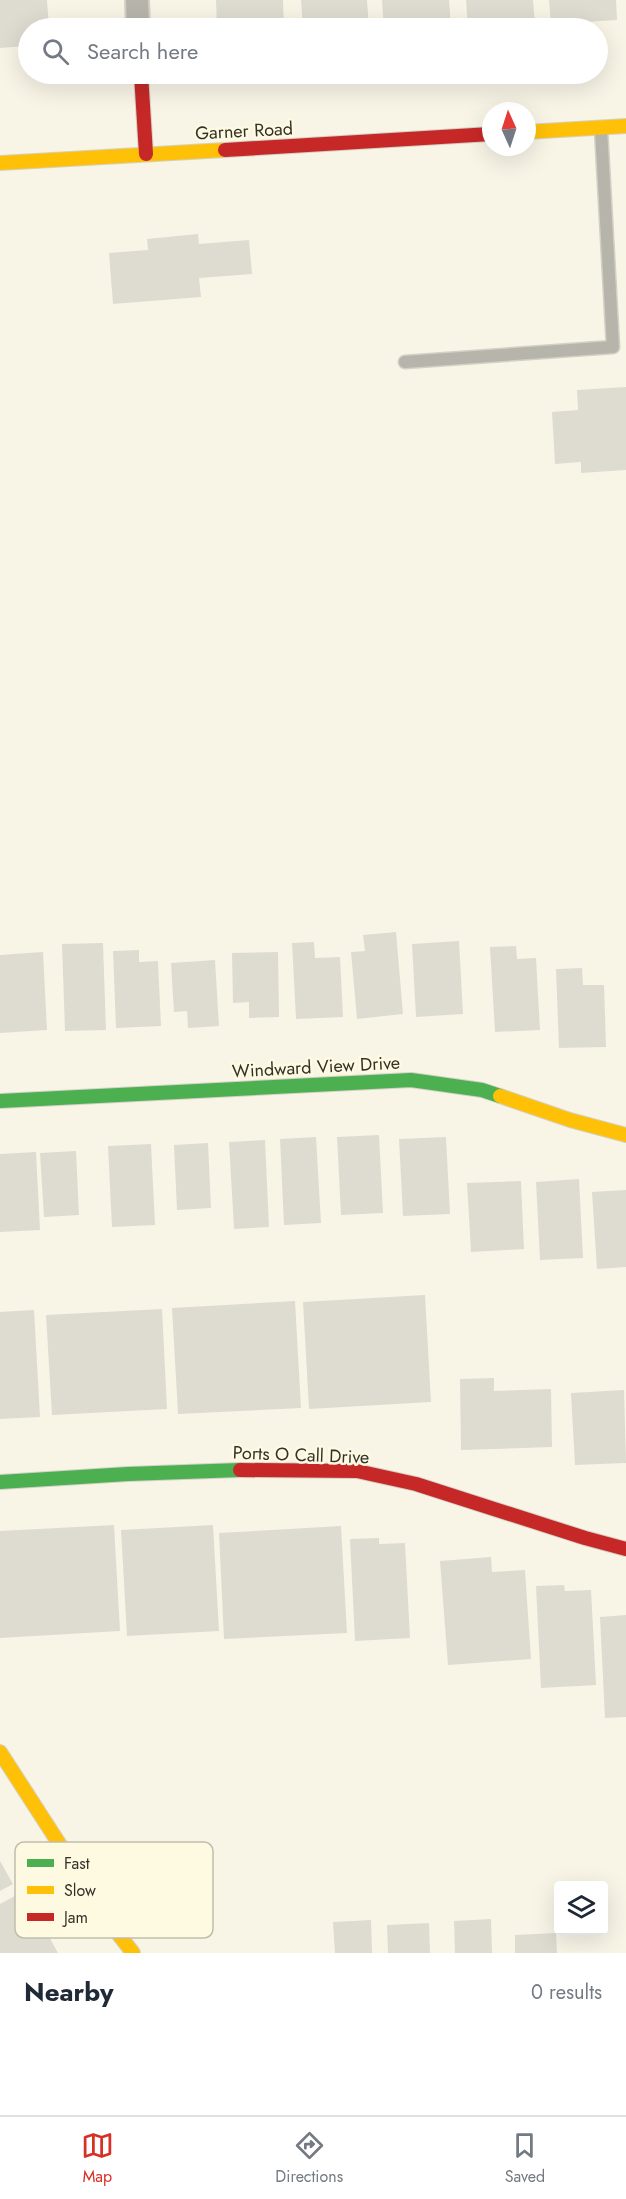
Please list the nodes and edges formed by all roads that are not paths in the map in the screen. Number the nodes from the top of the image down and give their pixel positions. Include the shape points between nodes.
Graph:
1 (137, 0) edge
2 (138, 18) edge
3 (142, 84) edge
4 (626, 126) edge
5 (601, 128) junction
6 (536, 132) edge
7 (482, 135) edge
8 (146, 154) junction
9 (0, 163) edge
10 (405, 362) dead end
11 (0, 1101) edge
12 (626, 1135) edge
13 (0, 1482) edge
14 (626, 1549) edge
15 (0, 1754) edge
16 (58, 1842) edge
17 (122, 1938) edge
18 (133, 1953) edge

1 - 2 street
3 - 8 street
4 - 5 street
5 - 6 street
5 - 10 lane via 613,347
7 - 8 street, Garner Road
8 - 9 street, Garner Road
11 - 12 street, Windward View Drive via 411,1080 482,1090
13 - 14 street, Ports O Call Drive via 270,1469 357,1471 416,1484
15 - 16 street
17 - 18 street

